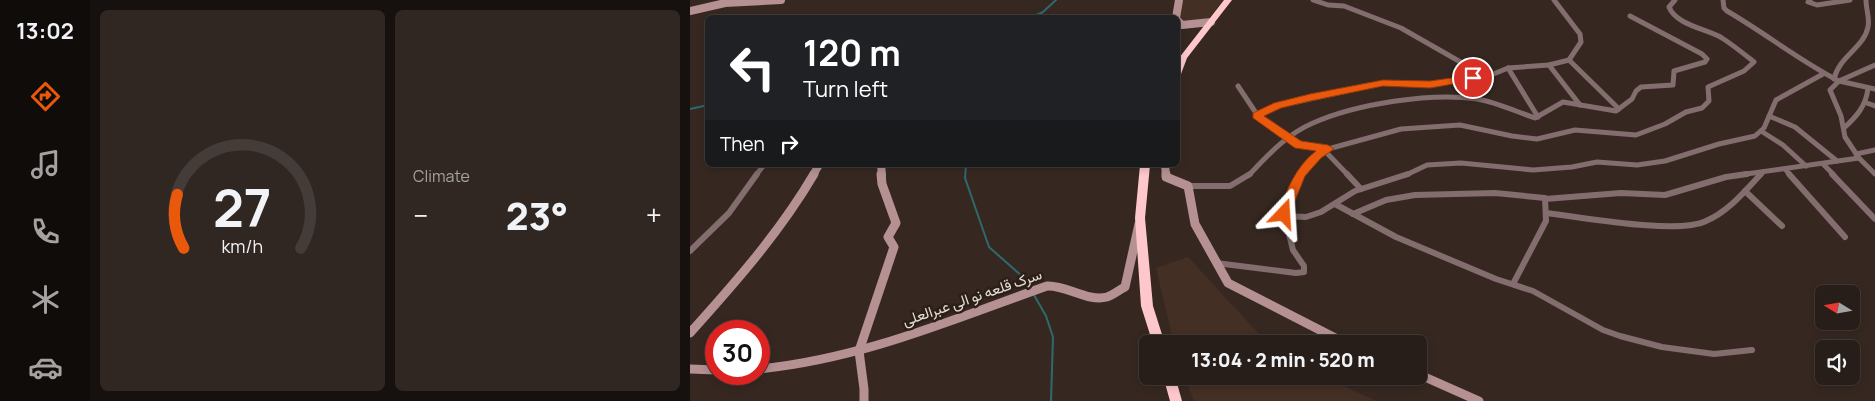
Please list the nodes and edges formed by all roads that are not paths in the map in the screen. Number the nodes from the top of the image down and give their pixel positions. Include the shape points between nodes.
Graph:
1 (781, 0) edge
2 (1179, 0) edge
3 (1228, 0) edge
4 (1313, 0) edge
5 (1554, 0) edge
6 (1675, 0) edge
7 (1723, 0) edge
8 (1810, 0) edge
9 (1850, 0) edge
10 (1866, 0) edge
11 (690, 11) edge
12 (1177, 15) edge
13 (1630, 16) dead end
14 (1211, 22) junction
15 (1180, 23) edge
16 (1569, 60) junction
17 (1464, 64) dead end
18 (1549, 65) junction
19 (1875, 65) edge
20 (1180, 66) edge
21 (1508, 68) junction
22 (1823, 74) junction
23 (1837, 80) junction
24 (1238, 86) dead end
25 (1868, 88) junction
26 (1875, 89) edge
27 (1867, 103) junction
28 (1580, 105) junction
29 (1875, 106) edge
30 (1619, 109) junction
31 (1257, 115) junction
32 (1769, 116) junction
33 (1538, 117) junction
34 (1844, 128) junction
35 (1761, 131) junction
36 (1288, 138) junction
37 (1326, 150) junction
38 (1875, 150) edge
39 (1858, 156) junction
40 (1837, 161) junction
41 (1823, 164) junction
42 (1806, 166) junction
43 (763, 167) edge
44 (818, 167) edge
45 (882, 167) edge
46 (1145, 167) edge
47 (1165, 167) edge
48 (1785, 169) junction
49 (1763, 172) junction
50 (1875, 174) edge
51 (1188, 186) junction
52 (1361, 189) junction
53 (1745, 191) junction
54 (1545, 199) junction
55 (1335, 204) junction
56 (1546, 213) junction
57 (1353, 214) junction
58 (1284, 216) junction
59 (1140, 218) junction
60 (1875, 219) edge
61 (1782, 226) dead end
62 (1845, 237) dead end
63 (690, 251) edge
64 (1216, 263) junction
65 (1513, 284) junction
66 (690, 334) edge
67 (1156, 335) edge
68 (1329, 335) edge
69 (1752, 350) dead end
70 (859, 351) junction
71 (770, 368) edge
72 (690, 369) edge
73 (705, 370) edge
74 (1427, 378) edge
75 (1172, 385) edge
76 (864, 401) edge
77 (1176, 401) edge
78 (1480, 401) edge

1 - 11 street via 726,3
2 - 12 street
3 - 14 highway
4 - 17 street via 1344,6 1401,28
5 - 16 street via 1580,34 1582,42
6 - 37 street via 1669,8 1674,16 1722,38 1754,62 1708,87 1709,101 1702,108 1686,112 1666,124 1636,135 1576,130 1536,139 1460,125 1401,129
7 - 22 street via 1727,11
8 - 9 street via 1810,4 1818,6
10 - 23 street via 1866,33 1842,59 1835,72
13 - 30 street via 1707,59 1674,71 1673,85 1641,87
14 - 15 street
14 - 20 highway
16 - 18 street
16 - 30 street
18 - 21 street
18 - 28 street
19 - 23 street
21 - 31 street via 1455,82 1383,83 1350,89 1278,106
21 - 33 street
22 - 23 street
22 - 32 street via 1776,100
23 - 25 street
23 - 34 street via 1830,90
24 - 31 street
25 - 26 street
25 - 27 street
27 - 29 street
27 - 34 street
28 - 30 street
28 - 33 street via 1562,102
31 - 36 street
32 - 35 street
32 - 40 street via 1795,127
33 - 36 street via 1479,98 1399,100 1354,109 1312,123
34 - 39 street via 1845,137
35 - 42 street
35 - 52 street via 1748,139 1644,165 1597,162 1533,170 1478,164 1427,165 1400,178
36 - 37 street via 1302,146
36 - 51 street via 1247,177 1230,186
37 - 52 street
37 - 58 street via 1301,174
38 - 39 street
39 - 40 street
39 - 50 street
40 - 41 street
41 - 42 street
41 - 60 street
42 - 48 street
43 - 63 street via 729,213
44 - 66 street via 748,268
45 - 70 street via 882,184 896,223 888,237 894,246
46 - 59 highway
47 - 51 street via 1166,177
48 - 49 street
48 - 62 street
49 - 53 street
49 - 54 street via 1726,177 1665,195 1621,193
51 - 64 street via 1195,224
52 - 55 street
53 - 56 street via 1696,225
53 - 61 street
54 - 56 street
54 - 57 street via 1495,192 1415,195 1386,200
55 - 57 street
55 - 58 street via 1306,217
56 - 65 street via 1542,231
57 - 65 street via 1405,241
58 - 64 street via 1293,250 1305,268 1303,273
59 - 67 highway via 1148,306
59 - 70 street, سرک قلعه نو الی عبرالعلی via 1125,287 1106,297 1056,285 1047,286
64 - 68 street via 1228,283
65 - 69 street via 1554,301 1603,330 1620,336 1662,347 1714,354
70 - 71 street, سرک قلعه نو الی عبرالعلی via 843,357
70 - 76 street via 866,392
72 - 73 street
74 - 78 street
75 - 77 highway

